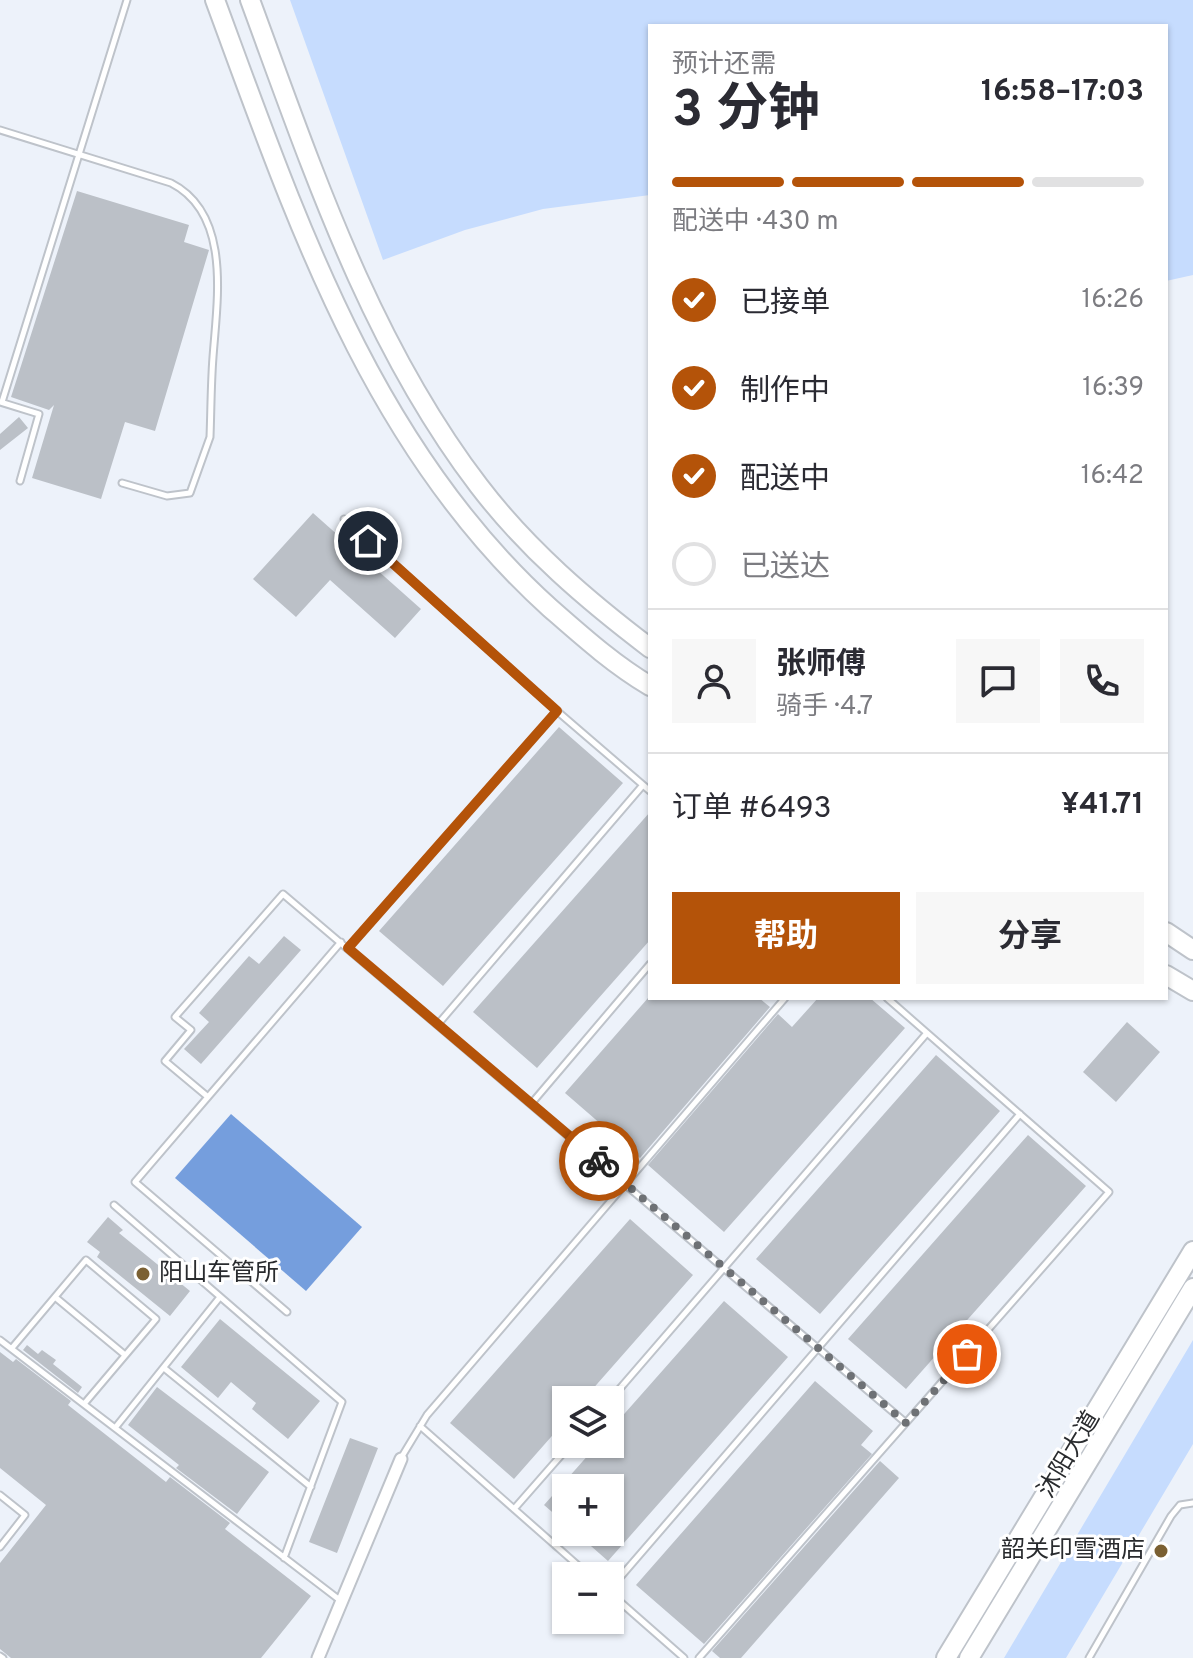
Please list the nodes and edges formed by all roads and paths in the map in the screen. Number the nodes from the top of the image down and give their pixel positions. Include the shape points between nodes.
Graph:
1 (127, 0) edge
2 (215, 0) edge
3 (250, 0) edge
4 (0, 130) edge
5 (79, 155) junction
6 (1, 402) edge
7 (20, 481) dead end
8 (122, 483) dead end
9 (344, 519) dead end
10 (648, 646) edge
11 (648, 685) edge
12 (557, 711) junction
13 (643, 785) junction
14 (648, 789) edge
15 (1168, 933) edge
16 (341, 942) junction
17 (348, 948) junction
18 (1193, 950) edge
19 (648, 966) edge
20 (1168, 976) edge
21 (1193, 991) edge
22 (783, 1000) edge
23 (889, 1000) edge
24 (439, 1023) junction
25 (927, 1033) junction
26 (208, 1097) junction
27 (531, 1104) junction
28 (1020, 1114) junction
29 (625, 1184) junction
30 (114, 1205) dead end
31 (1193, 1251) edge
32 (726, 1270) junction
33 (1193, 1288) edge
34 (55, 1297) junction
35 (220, 1297) junction
36 (287, 1312) dead end
37 (0, 1340) edge
38 (817, 1347) junction
39 (11, 1349) junction
40 (125, 1355) junction
41 (164, 1368) junction
42 (622, 1386) edge
43 (84, 1404) junction
44 (906, 1423) junction
45 (420, 1426) junction
46 (115, 1428) junction
47 (559, 1458) edge
48 (401, 1459) joint
49 (311, 1487) junction
50 (0, 1495) edge
51 (1193, 1503) edge
52 (514, 1509) junction
53 (0, 1547) edge
54 (284, 1558) junction
55 (574, 1562) edge
56 (624, 1574) edge
57 (341, 1601) junction
58 (624, 1604) edge
59 (318, 1658) edge
60 (684, 1658) edge
61 (699, 1658) edge
62 (946, 1658) edge
63 (969, 1658) edge
64 (1089, 1658) edge

1 - 5 lane
2 - 11 main road via 297,220 355,349 399,427 456,510 520,581 592,646
3 - 10 main road via 349,259 427,410 508,522
4 - 5 lane
5 - 6 lane
5 - 8 lane via 185,190 210,233 217,262 210,437 190,493 167,496
6 - 7 lane via 39,414
9 - 12 lane
12 - 13 lane
12 - 17 lane
13 - 14 lane
13 - 24 lane
15 - 18 main road
16 - 17 lane
16 - 26 lane
16 - 26 lane via 283,894 175,1017 191,1030 165,1061
17 - 24 lane
19 - 27 lane
20 - 21 main road
22 - 29 lane
23 - 25 lane
24 - 27 lane
25 - 28 lane
25 - 32 lane
26 - 36 lane via 135,1182
27 - 29 lane
28 - 38 lane
28 - 44 lane via 1109,1192
29 - 32 lane
29 - 45 lane
30 - 35 lane
31 - 62 main road, 沐阳大道
32 - 38 lane
32 - 42 lane
33 - 63 main road, 沐阳大道
34 - 39 lane
34 - 40 lane
34 - 40 lane via 86,1260 156,1319
35 - 41 lane
35 - 49 lane via 342,1402
37 - 39 lane
38 - 44 lane
38 - 56 lane
39 - 43 lane
40 - 43 lane
41 - 46 lane
41 - 49 lane
43 - 46 lane
44 - 61 lane
45 - 48 lane
45 - 52 lane
46 - 54 lane
47 - 52 lane
48 - 57 street
49 - 54 lane
50 - 53 lane via 25,1515
51 - 64 lane via 1180,1505 1171,1516
52 - 55 lane
54 - 57 lane
57 - 59 street
58 - 60 lane

